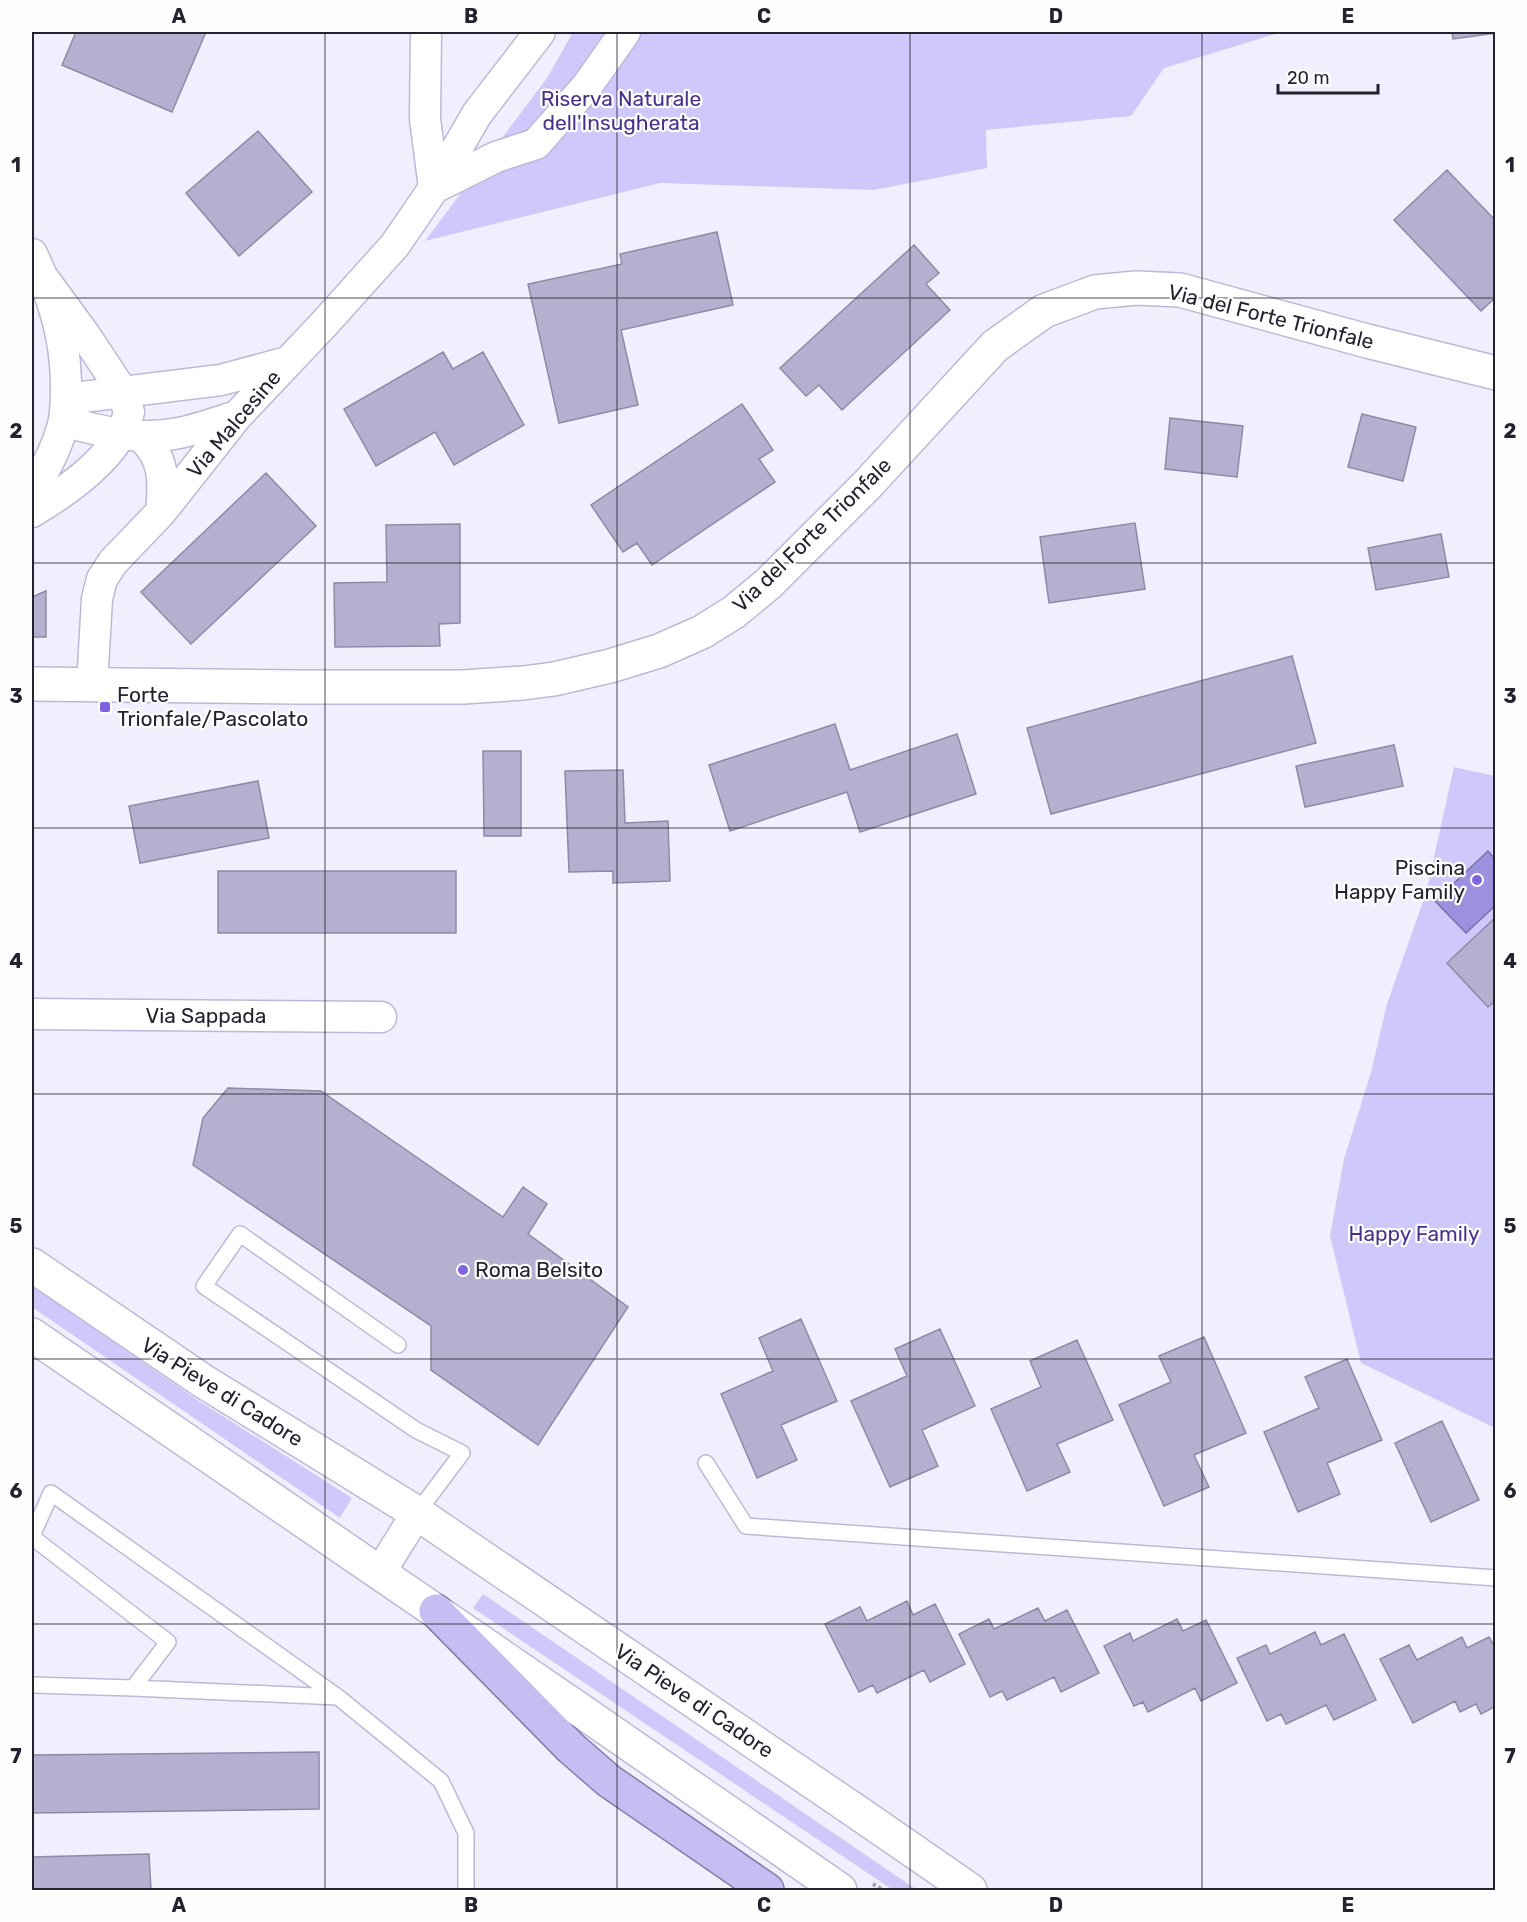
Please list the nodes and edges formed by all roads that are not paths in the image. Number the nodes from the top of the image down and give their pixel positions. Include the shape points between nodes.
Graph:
1 (426, 32) edge
2 (540, 32) edge
3 (625, 32) edge
4 (434, 188) junction
5 (38, 266) edge
6 (287, 362) junction
7 (1496, 373) edge
8 (122, 391) junction
9 (65, 410) junction
10 (237, 416) junction
11 (130, 435) junction
12 (32, 492) edge
13 (32, 512) edge
14 (161, 512) junction
15 (32, 684) edge
16 (92, 685) junction
17 (32, 1014) edge
18 (381, 1017) dead end
19 (32, 1265) edge
20 (32, 1335) edge
21 (398, 1345) dead end
22 (706, 1463) dead end
23 (417, 1513) junction
24 (32, 1536) edge
25 (379, 1574) junction
26 (1496, 1578) edge
27 (436, 1611) junction
28 (32, 1685) edge
29 (133, 1688) junction
30 (338, 1697) junction
31 (466, 1890) edge
32 (768, 1890) edge
33 (840, 1890) edge
34 (969, 1890) edge

1 - 4 street via 425,120
2 - 4 street, Via Malcesine via 477,114
3 - 4 street, Via Malcesine via 587,86 536,144 496,157
4 - 6 street, Via Malcesine via 395,245
5 - 8 street
5 - 9 street via 61,329 66,365
6 - 8 street via 221,380
6 - 10 street, Via Malcesine
7 - 16 street, Via del Forte Trionfale via 1180,290 1136,288 1095,292 1044,311 995,346 867,485 768,584 702,632 659,651 584,673 523,684
8 - 9 street
8 - 11 street via 129,412
9 - 11 street
9 - 12 street via 51,456
10 - 11 street via 177,434
10 - 14 street, Via Malcesine
11 - 13 street
11 - 14 street via 158,455 163,474
14 - 16 street, Via Malcesine via 112,562 102,579 97,599
15 - 16 street, Via del Forte Trionfale
17 - 18 street, Via Sappada
19 - 23 street, Via Pieve di Cadore via 203,1381
20 - 25 street
21 - 23 lane via 240,1234 204,1286 416,1430 462,1453
22 - 26 lane via 746,1526
23 - 25 street
23 - 34 street, Via Pieve di Cadore
24 - 29 lane via 168,1642
24 - 30 lane via 51,1493
25 - 27 street
27 - 32 highway via 601,1774
27 - 33 street
28 - 29 lane
29 - 30 lane
30 - 31 lane via 441,1781 466,1833

